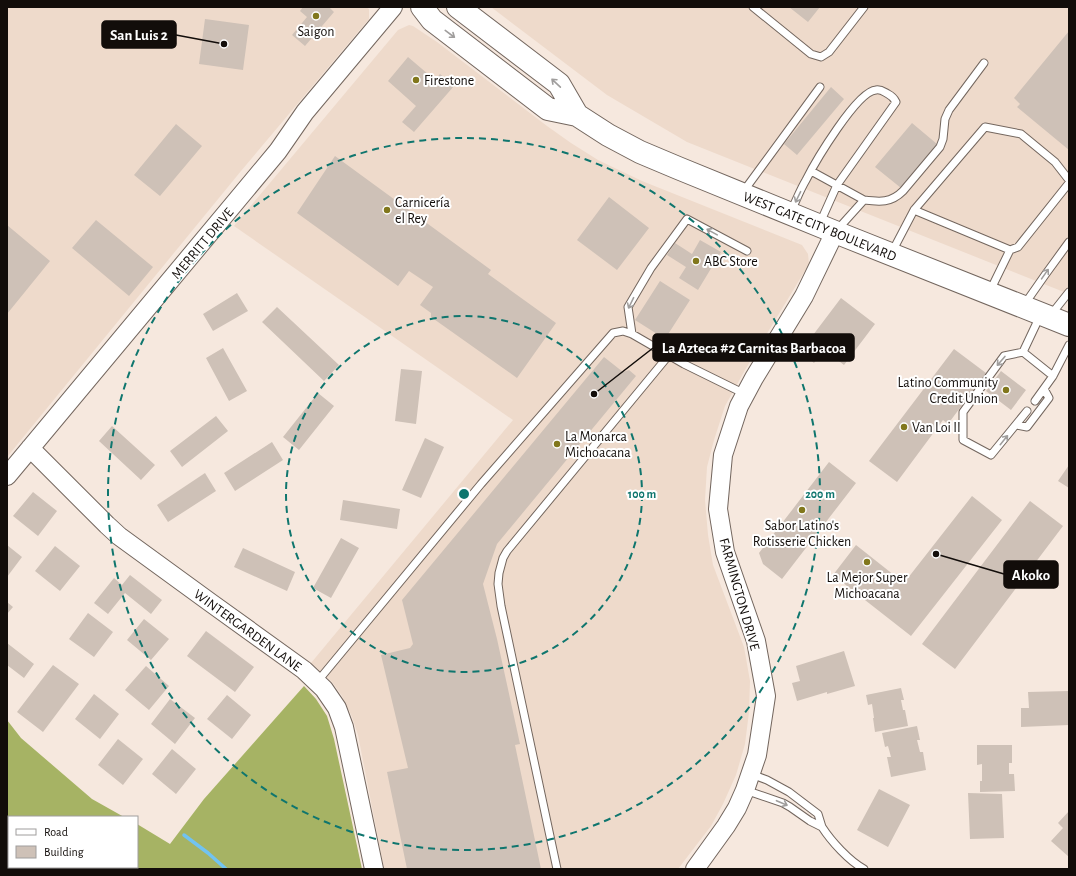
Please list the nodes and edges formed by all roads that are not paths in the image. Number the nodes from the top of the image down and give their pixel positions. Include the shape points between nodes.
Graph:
1 (393, 7) edge
2 (422, 7) edge
3 (458, 7) edge
4 (753, 7) edge
5 (864, 7) edge
6 (984, 63) dead end
7 (820, 87) dead end
8 (577, 115) junction
9 (811, 171) junction
10 (1069, 180) edge
11 (1069, 183) edge
12 (837, 185) junction
13 (741, 194) junction
14 (864, 200) junction
15 (914, 210) junction
16 (789, 213) junction
17 (827, 229) junction
18 (1069, 242) edge
19 (1010, 250) junction
20 (746, 251) dead end
21 (891, 254) junction
22 (1069, 292) edge
23 (990, 293) junction
24 (1046, 315) edge
25 (632, 334) junction
26 (1069, 345) edge
27 (1023, 352) junction
28 (669, 355) junction
29 (1053, 376) junction
30 (1044, 389) junction
31 (745, 394) junction
32 (1035, 401) dead end
33 (1027, 412) dead end
34 (1016, 425) junction
35 (30, 448) junction
36 (7, 476) edge
37 (316, 682) junction
38 (748, 782) junction
39 (822, 827) junction
40 (374, 869) edge
41 (557, 869) edge
42 (695, 869) edge
43 (864, 869) edge

1 - 35 street, MERRITT DRIVE via 305,112 278,151
2 -> 8 main road, WEST GATE CITY BOULEVARD via 432,20 548,109
8 -> 3 main road, WEST GATE CITY BOULEVARD via 559,84
4 - 5 lane via 811,54 821,57 829,52
6 - 14 lane via 949,110 940,147 903,191 888,201
7 - 13 lane
8 - 13 main road, WEST GATE CITY BOULEVARD via 640,152
9 - 12 lane
9 - 12 lane via 854,106 865,95 877,90 895,98 894,106
9 -> 16 lane
10 - 15 lane via 1055,162 1021,134 985,127
11 - 19 lane via 1018,247
12 - 14 lane
12 - 17 lane
13 - 16 main road, WEST GATE CITY BOULEVARD
14 - 17 lane
15 - 19 lane
15 - 21 lane
16 - 17 main road, WEST GATE CITY BOULEVARD
17 - 21 main road, WEST GATE CITY BOULEVARD
17 - 31 street, FARMINGTON DRIVE via 804,296
24 -> 18 lane via 1045,275
19 - 23 lane
20 -> 25 lane via 687,219 651,268 628,307
21 - 23 main road, WEST GATE CITY BOULEVARD
22 - 24 lane
23 - 24 main road, WEST GATE CITY BOULEVARD
24 - 27 lane
25 - 28 lane
25 - 37 lane via 623,331 613,333 604,342 481,484
26 - 29 lane
27 - 29 lane
27 -> 34 lane via 1004,356 962,412 963,440 991,455
28 - 31 lane
28 - 41 lane via 507,551 499,573 503,619
29 - 30 lane
30 - 32 lane
30 - 34 lane via 1049,398 1027,427
31 - 38 street, FARMINGTON DRIVE via 723,455 718,509 725,552 756,641 766,696 757,755
33 - 34 lane
35 - 36 street, MERRITT DRIVE
35 - 37 street, WINTERGARDEN LANE via 119,536 304,670
37 - 40 street, WINTERGARDEN LANE via 337,708 344,728
38 -> 39 lane
38 - 39 lane via 767,780 789,792 818,814
38 - 42 street, FARMINGTON DRIVE via 737,808
39 - 43 lane via 852,861

